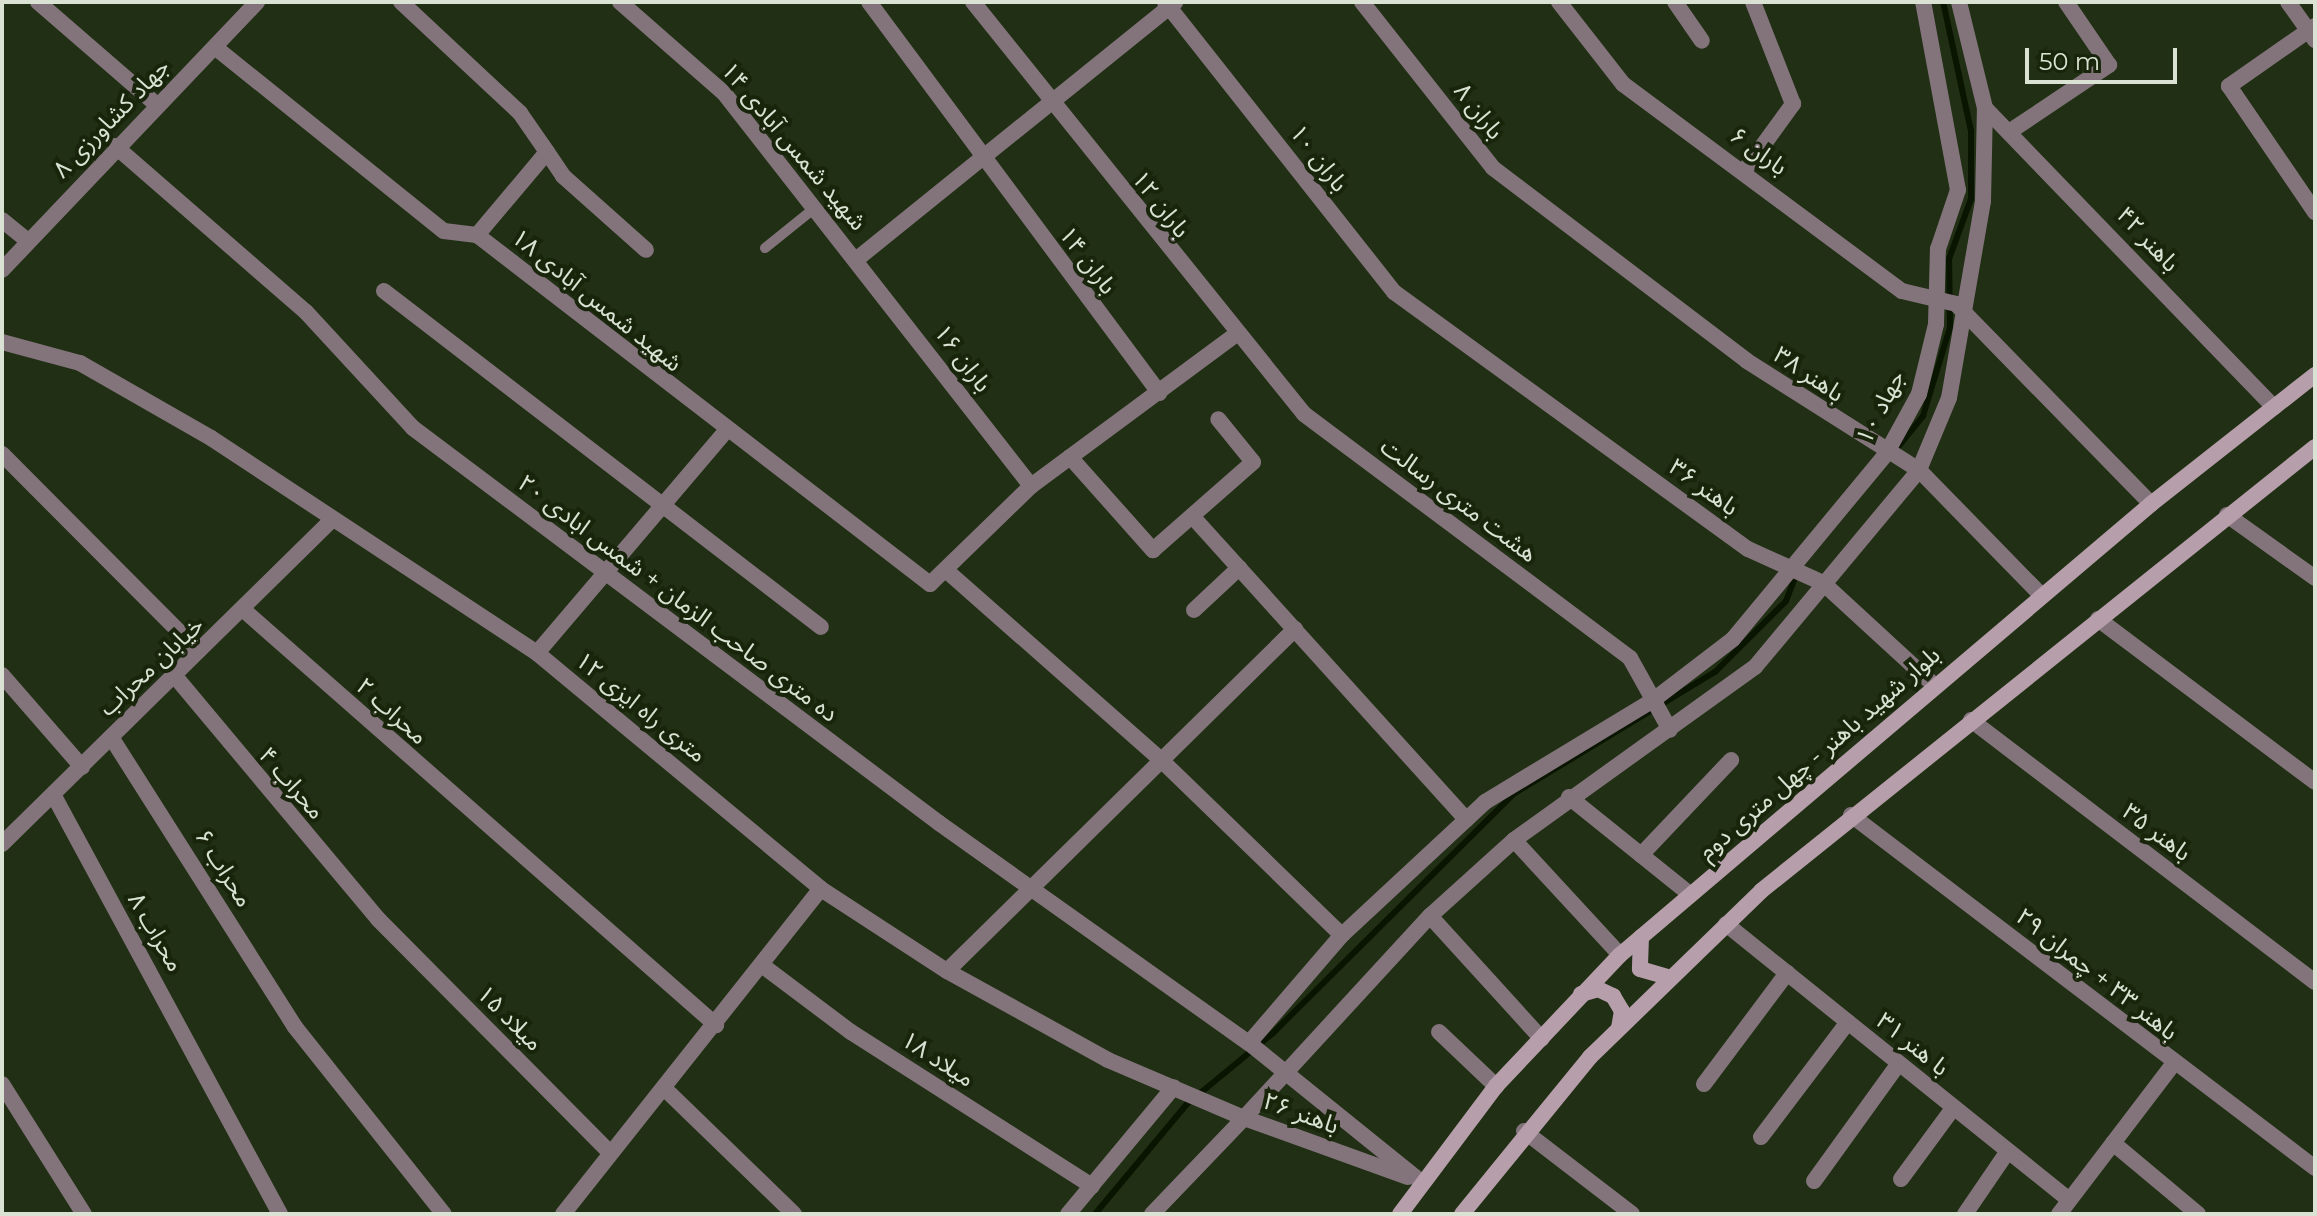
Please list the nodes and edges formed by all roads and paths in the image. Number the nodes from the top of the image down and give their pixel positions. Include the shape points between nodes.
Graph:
1 (38, 2) edge
2 (257, 2) edge
3 (401, 2) edge
4 (620, 2) edge
5 (869, 2) edge
6 (973, 2) edge
7 (1362, 2) edge
8 (1559, 2) edge
9 (1675, 2) edge
10 (1753, 2) edge
11 (1923, 2) edge
12 (1959, 2) edge
13 (2066, 2) edge
14 (2288, 2) edge
15 (1170, 4) edge
16 (2313, 32) edge
17 (1702, 41) dead end
18 (216, 48) junction
19 (1050, 101) junction
20 (157, 105) junction
21 (1985, 108) junction
22 (2012, 130) junction
23 (115, 146) junction
24 (547, 152) junction
25 (980, 157) junction
26 (1745, 170) junction
27 (816, 207) junction
28 (2315, 212) edge
29 (2, 220) edge
30 (477, 235) junction
31 (1574, 235) joint
32 (27, 240) junction
33 (765, 248) dead end
34 (646, 250) dead end
35 (857, 259) junction
36 (2, 270) edge
37 (384, 291) dead end
38 (1949, 305) junction
39 (1441, 329) joint
40 (1234, 336) junction
41 (2, 342) edge
42 (2315, 375) edge
43 (1159, 393) junction
44 (2274, 407) junction
45 (1218, 419) dead end
46 (725, 432) junction
47 (2315, 447) edge
48 (2, 454) edge
49 (1886, 454) junction
50 (1070, 457) junction
51 (1919, 470) junction
52 (1031, 486) junction
53 (662, 503) junction
54 (2151, 504) junction
55 (2227, 515) junction
56 (1192, 516) junction
57 (331, 521) junction
58 (1239, 568) junction
59 (1791, 570) junction
60 (948, 572) junction
61 (602, 573) junction
62 (2315, 578) edge
63 (1823, 583) junction
64 (2042, 596) junction
65 (1194, 610) dead end
66 (246, 612) junction
67 (2098, 619) junction
68 (821, 627) dead end
69 (1295, 629) junction
70 (198, 651) junction
71 (537, 653) junction
72 (2, 675) edge
73 (174, 675) junction
74 (1934, 685) junction
75 (1652, 701) junction
76 (1971, 720) junction
77 (1670, 730) junction
78 (111, 737) junction
79 (1158, 757) junction
80 (1731, 760) dead end
81 (82, 767) junction
82 (2315, 782) edge
83 (54, 796) junction
84 (1569, 797) junction
85 (1851, 815) junction
86 (1466, 819) junction
87 (1514, 840) junction
88 (2, 844) edge
89 (1641, 855) junction
90 (1027, 887) junction
91 (821, 889) junction
92 (1691, 895) junction
93 (1430, 916) junction
94 (378, 919) joint
95 (1726, 924) junction
96 (1342, 935) junction
97 (1641, 937) junction
98 (1620, 955) junction
99 (763, 966) junction
100 (947, 971) junction
101 (1787, 973) junction
102 (1671, 978) junction
103 (2315, 982) edge
104 (1581, 994) junction
105 (1848, 1022) junction
106 (716, 1025) junction
107 (1619, 1028) junction
108 (1439, 1032) dead end
109 (1542, 1039) junction
110 (1249, 1043) junction
111 (1899, 1063) junction
112 (2174, 1063) junction
113 (1288, 1072) junction
114 (2, 1084) edge
115 (1704, 1084) dead end
116 (1496, 1086) junction
117 (664, 1088) junction
118 (1179, 1089) junction
119 (1954, 1107) junction
120 (1244, 1118) junction
121 (1524, 1131) junction
122 (1761, 1137) dead end
123 (2113, 1143) junction
124 (608, 1151) junction
125 (2008, 1151) junction
126 (2315, 1168) edge
127 (1901, 1179) dead end
128 (1814, 1181) dead end
129 (1421, 1182) junction
130 (1092, 1186) junction
131 (2069, 1200) junction
132 (1465, 1213) edge
133 (84, 1214) edge
134 (280, 1214) edge
135 (444, 1214) edge
136 (563, 1214) edge
137 (794, 1214) edge
138 (1068, 1214) edge
139 (1152, 1214) edge
140 (1400, 1214) edge
141 (1632, 1214) edge
142 (1965, 1214) edge
143 (2059, 1214) edge
144 (2198, 1214) edge

1 - 20 street
2 - 18 street, جهاد کشاورزی ۸
3 - 24 street via 520,113
4 - 27 street, شهید شمس آبادی ۱۴ via 724,93
5 - 25 street, باران ۱۴
6 - 19 street, باران ۱۲
7 - 31 street, باران ۸ via 1493,168
8 - 26 street, باران ۶ via 1623,84
9 - 17 street
10 - 26 street via 1793,104
11 - 38 street, جهاد ۱۰ via 1958,190 1938,249
12 - 21 street
13 - 22 street via 2109,65
14 - 16 street
15 - 19 street
15 - 39 street, باران ۱۰ via 1394,292
16 - 28 street via 2229,86
18 - 20 street, جهاد کشاورزی ۸
18 - 30 street, شهید شمس آبادی ۱۸ via 444,231
19 - 25 street
19 - 40 street, باران ۱۲
20 - 23 street, جهاد کشاورزی ۸
21 - 22 street, باهنر ۴۲
21 - 38 street via 1983,201
22 - 44 street, باهنر ۴۲
23 - 32 street, جهاد کشاورزی ۸
23 - 61 street, ده متری صاحب الزمان + شمس ابادی ۲۰ via 306,312 413,428
24 - 30 street
24 - 34 street via 563,176
25 - 35 street
25 - 43 street, باران ۱۴
26 - 38 street, باران ۶ via 1902,291
27 - 33 lane
27 - 35 street, شهید شمس آبادی ۱۴
29 - 32 street
30 - 46 street, شهید شمس آبادی ۱۸
31 - 49 street, باهنر ۳۸
32 - 36 street, جهاد کشاورزی ۸
35 - 52 street, باران ۱۶
37 - 53 street
38 - 49 street, جهاد ۱۰ via 1936,324 1919,394
38 - 51 street via 1949,398
38 - 54 street
39 - 59 street, باهنر ۳۶ via 1748,549
40 - 43 street
40 - 75 street, هشت متری رسالت via 1304,414 1630,658
41 - 57 street, ۱۲ متری راه ایزی via 80,363 211,438
42 - 44 street, بلوار شهید باهنر - چهل متری دوم
43 - 50 street
44 - 54 street, بلوار شهید باهنر - چهل متری دوم
45 - 56 street via 1253,462
46 - 53 street
46 - 60 street, شهید شمس آبادی ۱۸ via 930,584
47 - 55 street
48 - 70 street
49 - 51 street, باهنر ۳۸
49 - 59 street, جهاد ۱۰
50 - 52 street
50 - 56 street via 1153,550
51 - 63 street
51 - 64 street, باهنر ۳۸
52 - 60 street via 982,526
53 - 61 street
53 - 68 street
54 - 64 street, بلوار شهید باهنر - چهل متری دوم
55 - 62 street
55 - 67 street
56 - 58 street
57 - 66 street, خیابان محراب
57 - 71 street, ۱۲ متری راه ایزی
58 - 65 street
58 - 69 street
59 - 63 street, باهنر ۳۶
59 - 75 street, جهاد ۱۰ via 1733,639
60 - 79 street
61 - 71 street
61 - 90 street, ده متری صاحب الزمان + شمس ابادی ۲۰
63 - 74 street, باهنر ۳۶
63 - 77 street via 1755,667
64 - 74 street, بلوار شهید باهنر - چهل متری دوم
66 - 70 street, خیابان محراب
66 - 106 street, محراب ۲ via 505,845
67 - 76 street
67 - 82 street
69 - 79 street
69 - 86 street
70 - 73 street, خیابان محراب
71 - 91 street, ۱۲ متری راه ایزی
72 - 81 street
73 - 78 street, خیابان محراب
73 - 94 street, محراب ۴
74 - 92 street, بلوار شهید باهنر - چهل متری دوم
75 - 77 street, هشت متری رسالت
75 - 86 street, جهاد ۱۰ via 1540,765
76 - 85 street
76 - 103 street, باهنر ۳۵
77 - 84 street
78 - 81 street, خیابان محراب
78 - 135 street, محراب ۶ via 295,1027
79 - 90 street
79 - 96 street
80 - 89 street
81 - 83 street, خیابان محراب
83 - 88 street, خیابان محراب
83 - 134 street, محراب ۸
84 - 87 street
84 - 89 street
85 - 95 street
85 - 112 street, باهنر ۳۳ + چمران ۲۹
86 - 96 street, جهاد ۱۰
87 - 93 street
87 - 98 street
89 - 92 street
90 - 100 street
90 - 110 street, ده متری صاحب الزمان + شمس ابادی ۲۰
91 - 99 street
91 - 100 street, ۱۲ متری راه ایزی
92 - 97 street, بلوار شهید باهنر - چهل متری دوم
93 - 109 street
93 - 113 street
94 - 124 street, میلاد ۱۵
95 - 101 street, با هنر ۳۱
95 - 102 street
96 - 110 street, جهاد ۱۰
97 - 98 street, بلوار شهید باهنر - چهل متری دوم
97 - 102 street via 1640,969
98 - 104 street, بلوار شهید باهنر - چهل متری دوم
99 - 106 street
99 - 130 street, میلاد ۱۸ via 851,1032
100 - 118 street, ۱۲ متری راه ایزی via 1108,1060
101 - 105 street, با هنر ۳۱
101 - 115 street
102 - 107 street
104 - 107 street via 1598,989 1613,996 1622,1011
104 - 109 street, بلوار شهید باهنر - چهل متری دوم
105 - 111 street, با هنر ۳۱
105 - 122 street
106 - 117 street
107 - 121 street
108 - 116 street
109 - 116 street, بلوار شهید باهنر - چهل متری دوم
110 - 113 street, ده متری صاحب الزمان + شمس ابادی ۲۰
111 - 119 street, با هنر ۳۱
111 - 128 street
112 - 123 street
112 - 126 street, باهنر ۳۳ + چمران ۲۹
113 - 120 street
113 - 129 street, ده متری صاحب الزمان + شمس ابادی ۲۰
114 - 133 street via 61,1170
116 - 129 street, بلوار شهید باهنر - چهل متری دوم
117 - 124 street
117 - 137 street
118 - 120 street, ۱۲ متری راه ایزی
118 - 130 street
119 - 125 street, با هنر ۳۱
119 - 127 street
120 - 129 street, باهنر ۲۶
120 - 139 street, باهنر ۲۶
121 - 132 street
121 - 141 street
123 - 131 street
123 - 144 street
124 - 136 street
125 - 131 street, با هنر ۳۱
125 - 142 street
129 - 140 street, بلوار شهید باهنر - چهل متری دوم
130 - 138 street
131 - 143 street

